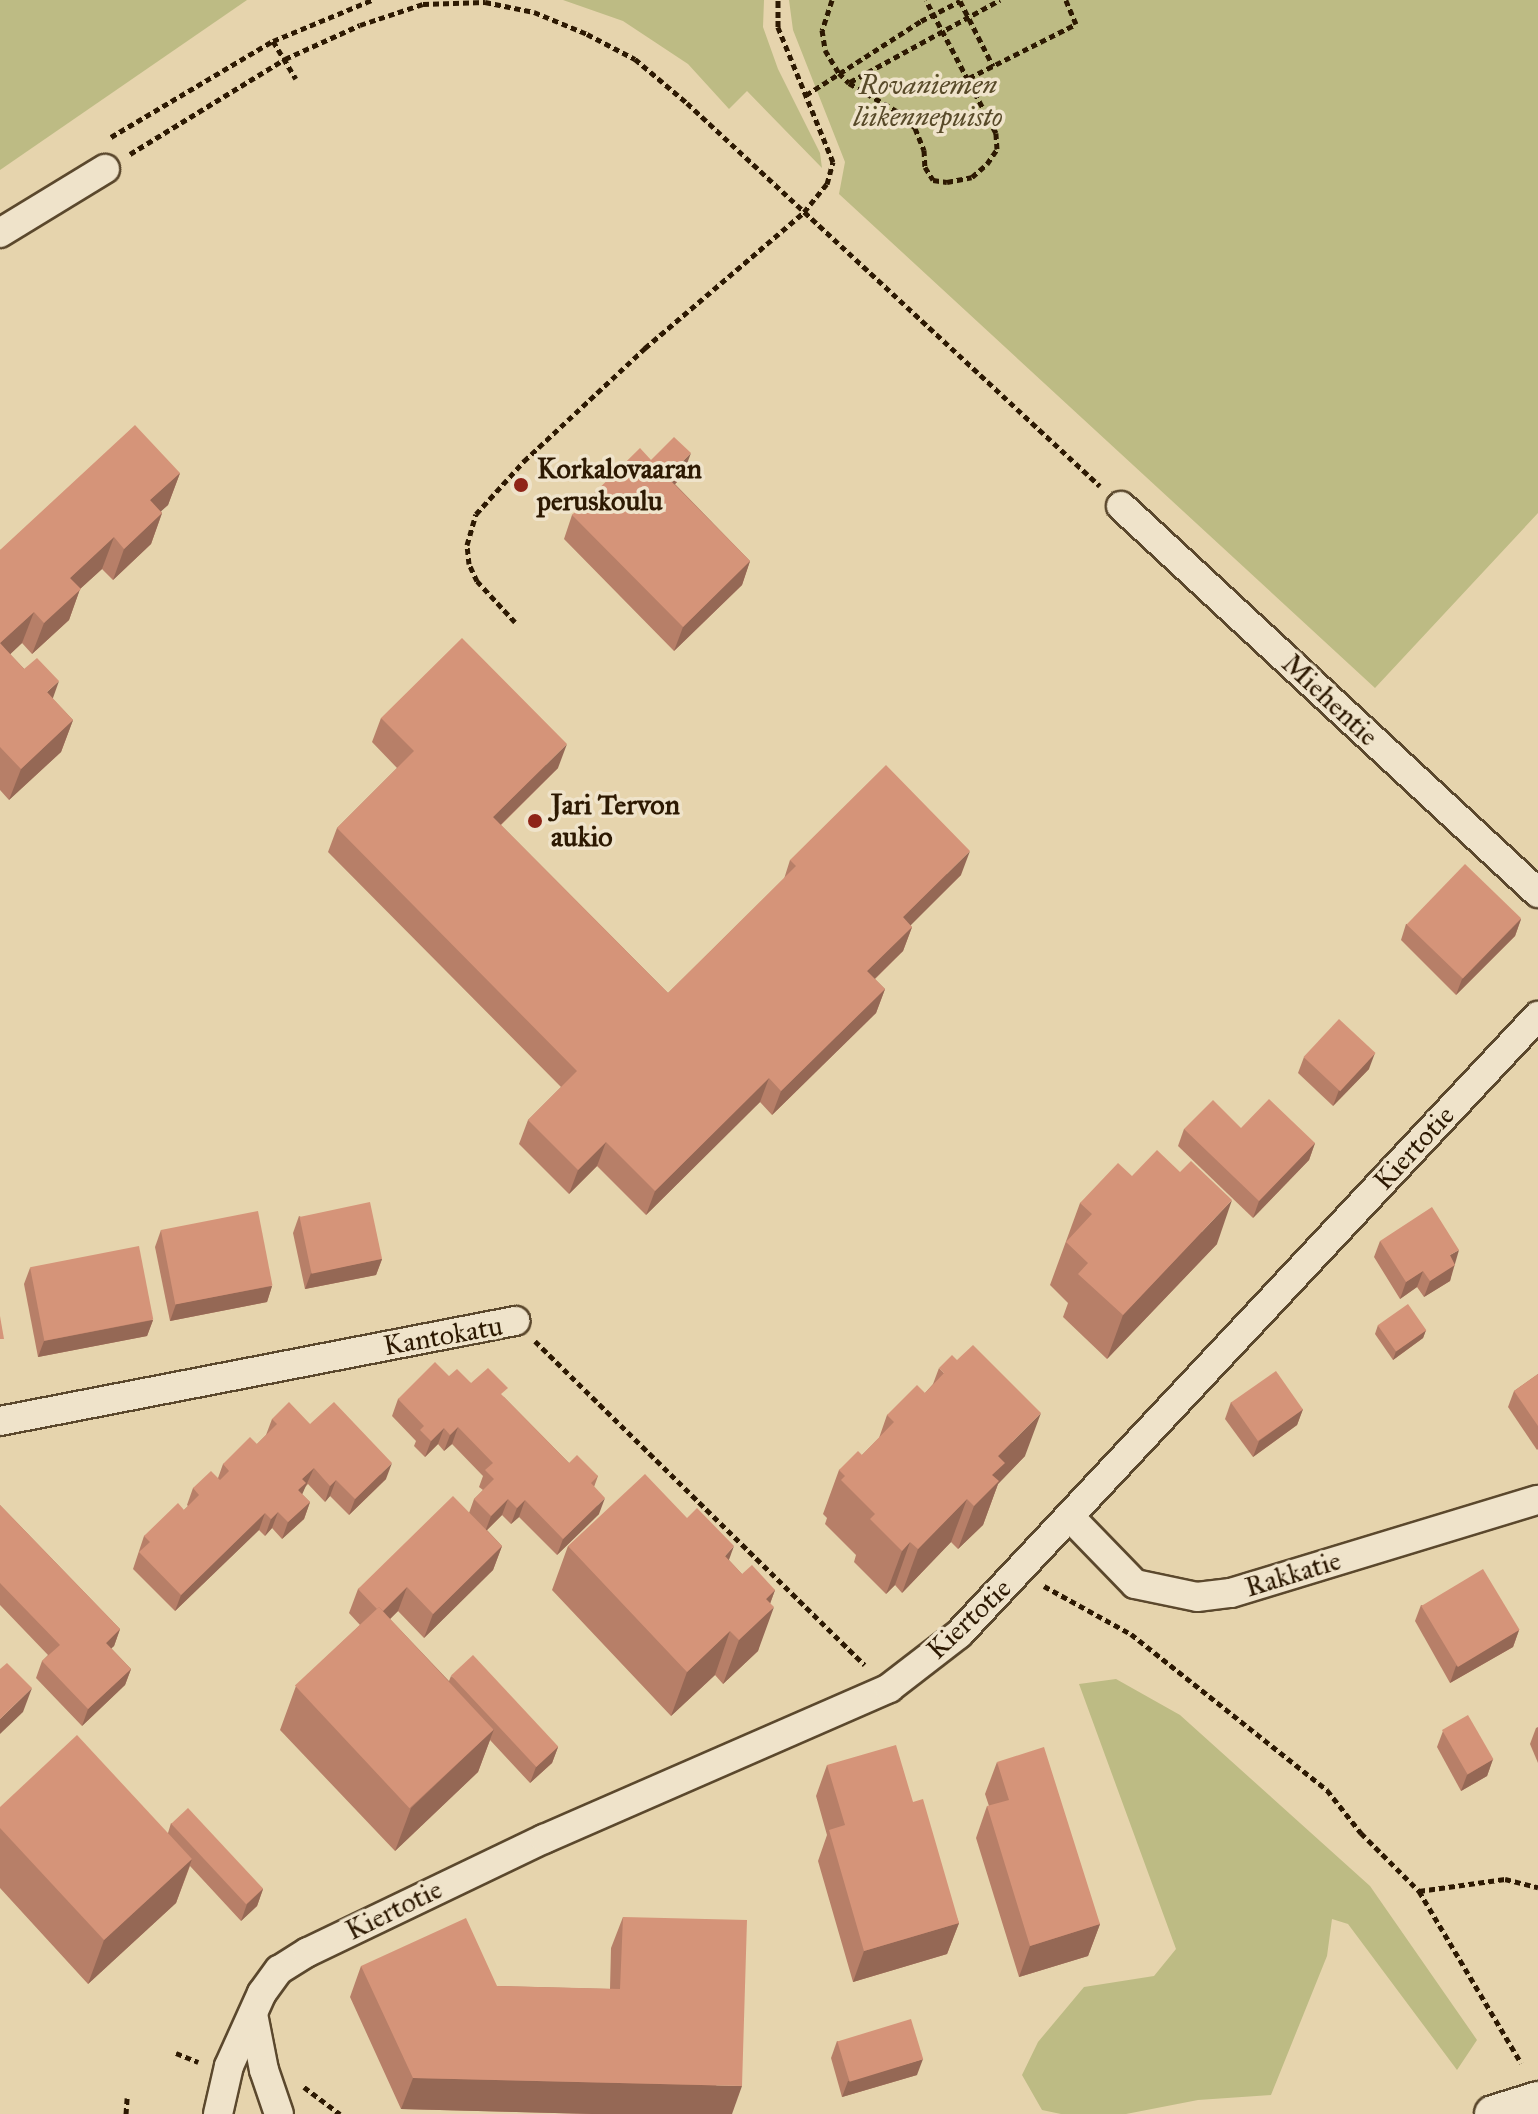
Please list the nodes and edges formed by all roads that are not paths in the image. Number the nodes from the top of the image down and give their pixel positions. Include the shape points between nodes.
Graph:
1 (105, 169) road end
2 (0, 233) edge
3 (1121, 506) road end
4 (1538, 893) edge
5 (1538, 1016) edge
6 (515, 1321) road end
7 (0, 1421) edge
8 (1538, 1500) edge
9 (1070, 1517) junction
10 (253, 2014) junction
11 (1538, 2100) edge
12 (218, 2114) edge
13 (279, 2114) edge
14 (1493, 2114) edge

1 - 2 street
3 - 4 street, Miehentie
5 - 9 street, Kiertotie
6 - 7 street, Kantokatu
8 - 9 street, Rakkatie via 1231,1593 1197,1597 1135,1584
9 - 10 street, Kiertotie via 959,1634 889,1688 544,1839 308,1952 279,1970
10 - 12 street, Kiertotie via 229,2066
10 - 13 street
11 - 14 street

